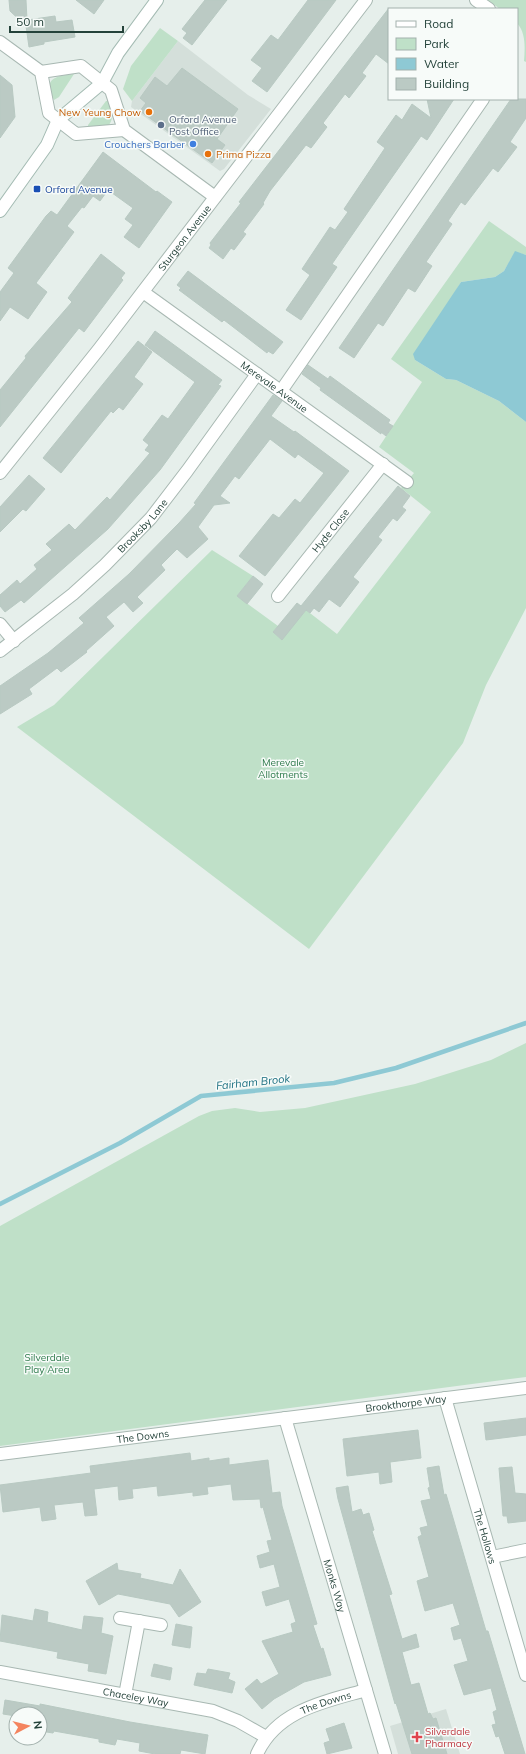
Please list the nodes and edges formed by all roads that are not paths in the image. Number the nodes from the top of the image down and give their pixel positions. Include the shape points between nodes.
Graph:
1 (157, 0) edge
2 (366, 0) edge
3 (476, 0) edge
4 (488, 8) edge
5 (0, 42) edge
6 (41, 72) junction
7 (102, 83) junction
8 (482, 100) edge
9 (58, 120) junction
10 (124, 130) junction
11 (215, 197) junction
12 (0, 210) edge
13 (143, 292) junction
14 (257, 374) junction
15 (281, 391) junction
16 (383, 464) junction
17 (0, 473) edge
18 (407, 482) dead end
19 (278, 596) dead end
20 (0, 624) edge
21 (14, 641) junction
22 (0, 651) edge
23 (526, 1388) edge
24 (445, 1398) junction
25 (285, 1418) junction
26 (0, 1454) edge
27 (526, 1550) edge
28 (492, 1557) junction
29 (120, 1618) dead end
30 (139, 1621) junction
31 (161, 1626) dead end
32 (0, 1672) edge
33 (526, 1675) edge
34 (366, 1690) junction
35 (125, 1695) junction
36 (266, 1737) junction
37 (257, 1754) edge
38 (385, 1754) edge

1 - 7 street via 118,54
2 - 11 street, Sturgeon Avenue
3 - 4 street
5 - 6 street
6 - 7 street via 81,66
6 - 9 street via 50,113
7 - 9 street
7 - 10 street via 111,90
8 - 15 street
9 - 10 street via 77,134
9 - 12 street via 47,145
10 - 11 street
11 - 13 street, Sturgeon Avenue
13 - 14 street, Merevale Avenue
13 - 17 street, Sturgeon Avenue
14 - 15 street, Merevale Avenue
14 - 21 street, Brooksby Lane via 151,518 100,570
15 - 16 street, Merevale Avenue
16 - 18 street, Merevale Avenue
16 - 19 street, Hyde Close
20 - 21 street
21 - 22 street, Brooksby Lane
23 - 24 street, Brookthorpe Way
24 - 25 street, Brookthorpe Way
24 - 28 street, The Hollows
25 - 26 street, The Downs
25 - 34 street, Monks Way
27 - 28 street
28 - 33 street, The Hollows
29 - 30 street
30 - 31 street
30 - 35 street
32 - 35 street, Chaceley Way
34 - 36 street, The Downs via 301,1710
34 - 38 street, Monks Way
35 - 36 street, Chaceley Way via 213,1712
36 - 37 street, The Downs

